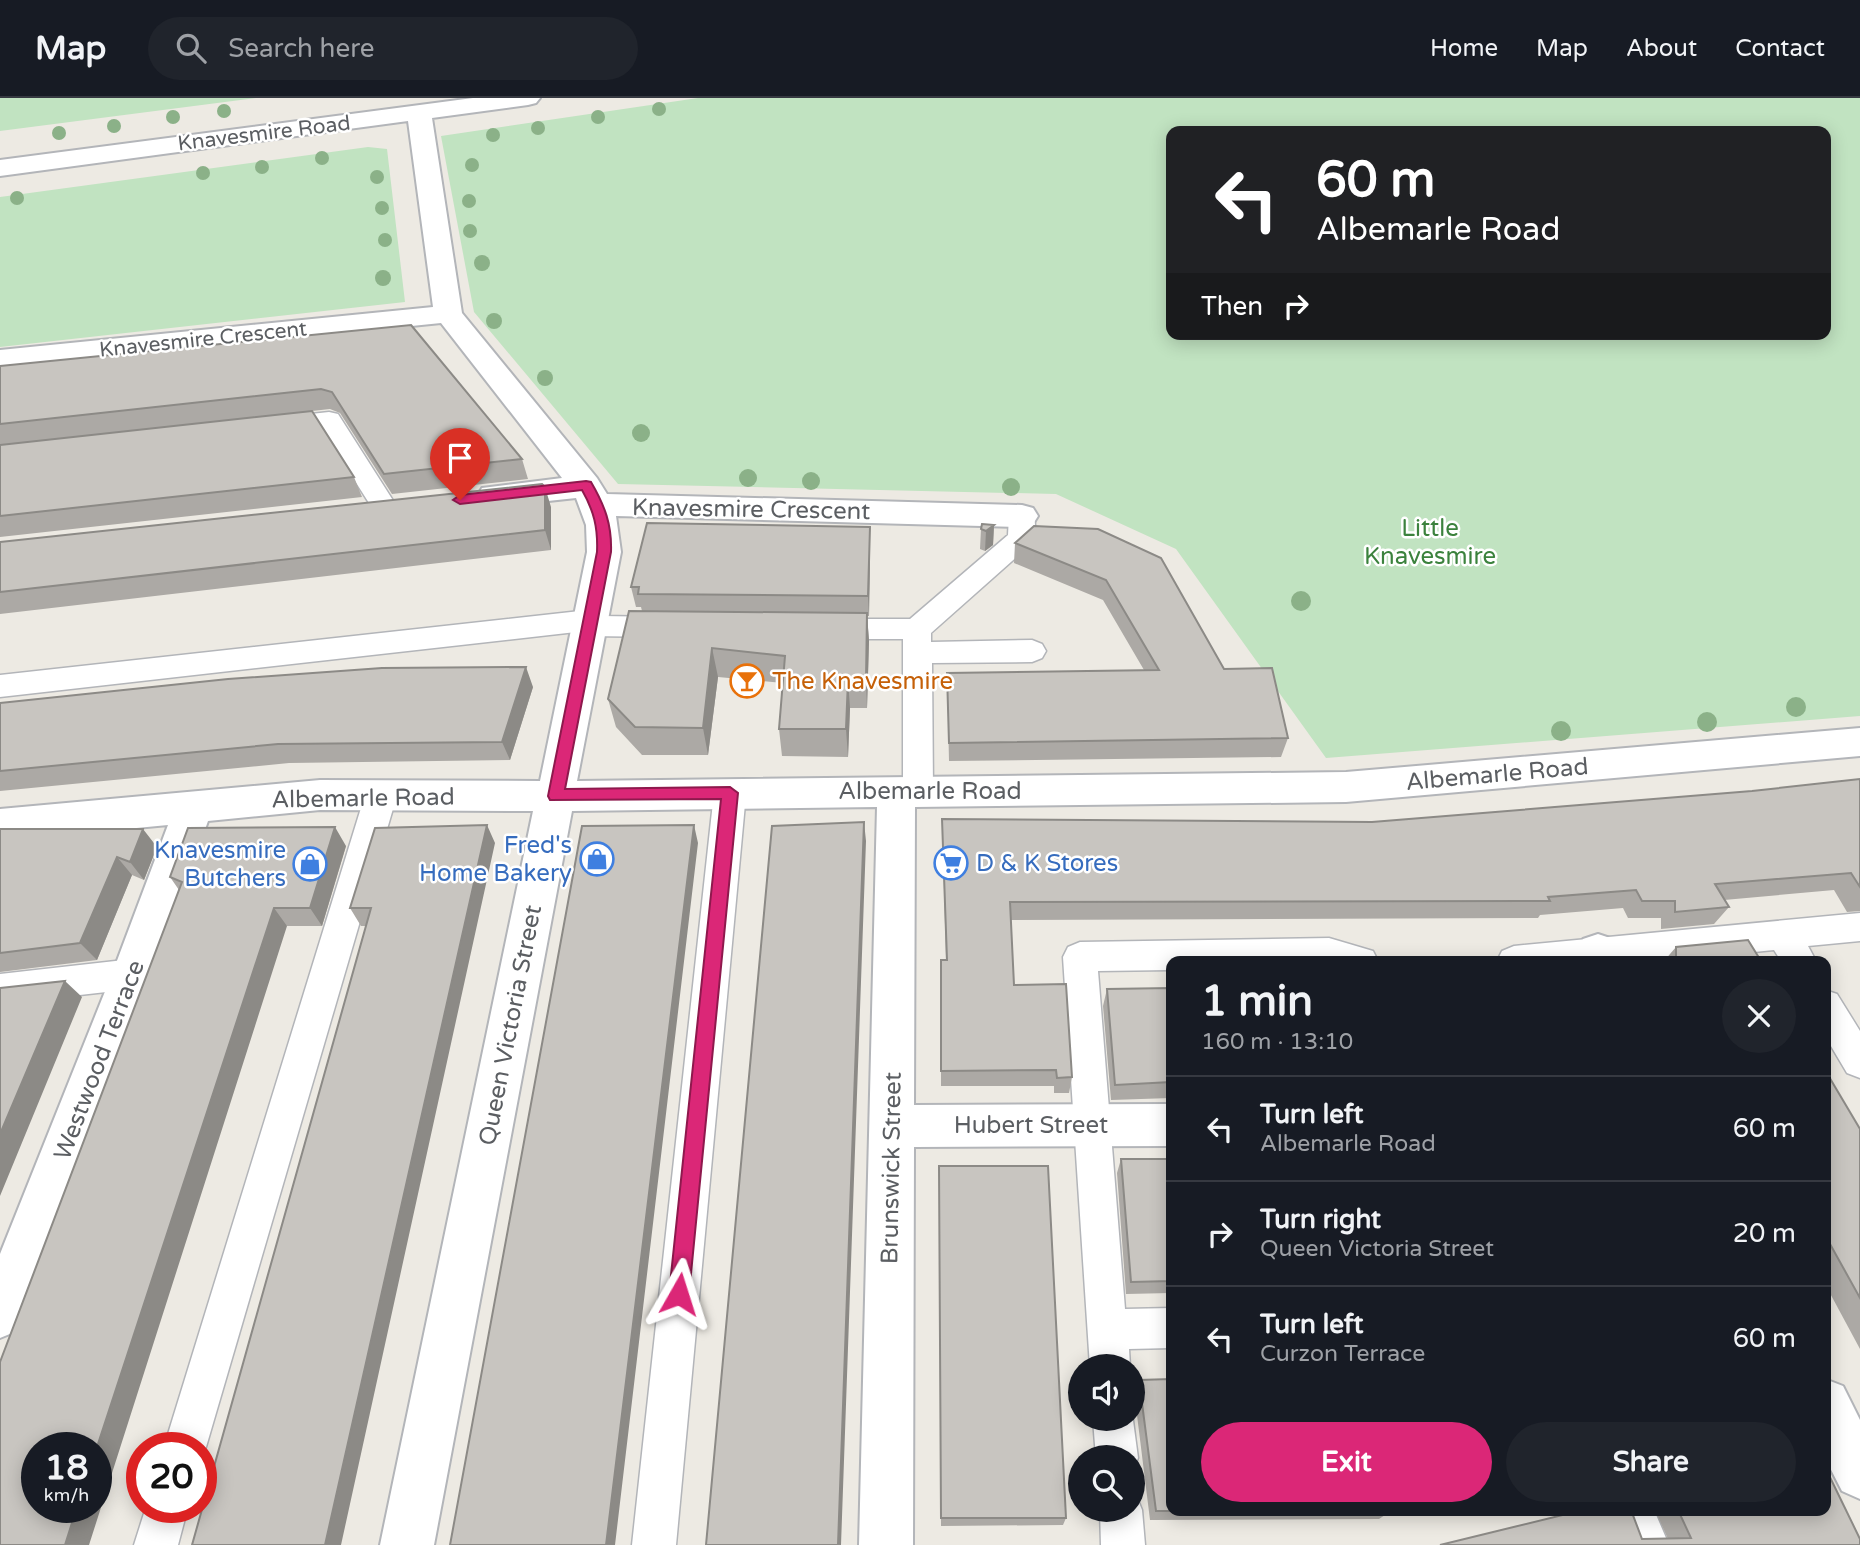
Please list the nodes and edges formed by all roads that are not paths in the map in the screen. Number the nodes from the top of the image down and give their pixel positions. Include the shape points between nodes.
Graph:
1 (528, 98) edge
2 (460, 103) edge
3 (419, 113) junction
4 (0, 168) edge
5 (448, 314) junction
6 (0, 359) edge
7 (247, 429) edge
8 (592, 495) junction
9 (465, 499) edge
10 (384, 508) edge
11 (1022, 516) joint
12 (588, 623) junction
13 (698, 627) edge
14 (794, 628) edge
15 (916, 641) junction
16 (1032, 651) dead end
17 (0, 686) edge
18 (1860, 742) edge
19 (907, 791) junction
20 (730, 793) junction
21 (381, 795) junction
22 (556, 796) junction
23 (194, 805) junction
24 (0, 825) edge
25 (1860, 927) edge
26 (1791, 947) edge
27 (1341, 956) edge
28 (1601, 956) edge
29 (133, 974) junction
30 (0, 989) edge
31 (1831, 1015) edge
32 (1860, 1062) edge
33 (1094, 1125) junction
34 (1166, 1125) edge
35 (891, 1126) junction
36 (0, 1314) edge
37 (1166, 1330) edge
38 (1109, 1348) edge
39 (1831, 1416) edge
40 (190, 1432) edge
41 (1860, 1473) edge
42 (1635, 1516) edge
43 (1122, 1522) edge
44 (162, 1523) edge
45 (156, 1545) edge
46 (407, 1545) edge
47 (654, 1545) edge
48 (886, 1545) edge
49 (1123, 1545) edge
50 (1647, 1545) edge

1 - 2 street, Knavesmire Road
2 - 3 street, Knavesmire Road
3 - 4 street, Knavesmire Road
3 - 5 street
5 - 6 street, Knavesmire Crescent
5 - 8 street
7 - 10 lane via 329,420
8 - 9 street, Knavesmire Crescent
8 - 11 street, Knavesmire Crescent
8 - 12 street, Queen Victoria Street via 605,530
11 - 15 lane via 1021,538
12 - 13 lane
12 - 17 lane
12 - 22 street, Queen Victoria Street
14 - 15 lane
15 - 16 lane
15 - 19 lane
18 - 19 street, Albemarle Road via 1346,787
19 - 20 street, Albemarle Road
19 - 35 street, Brunswick Street
20 - 22 street, Albemarle Road
20 - 47 lane
21 - 22 street, Albemarle Road
21 - 23 street, Albemarle Road
21 - 40 lane
22 - 46 street, Queen Victoria Street
23 - 24 street, Albemarle Road
23 - 29 street, Westwood Terrace
25 - 26 lane
26 - 28 lane
27 - 33 lane via 1080,957
29 - 30 lane
29 - 36 street, Westwood Terrace
31 - 32 lane
33 - 34 street, Hubert Street
33 - 35 street, Hubert Street
33 - 38 lane
35 - 48 street, Brunswick Street
37 - 38 lane
39 - 41 street
42 - 50 lane
43 - 49 lane
44 - 45 lane

